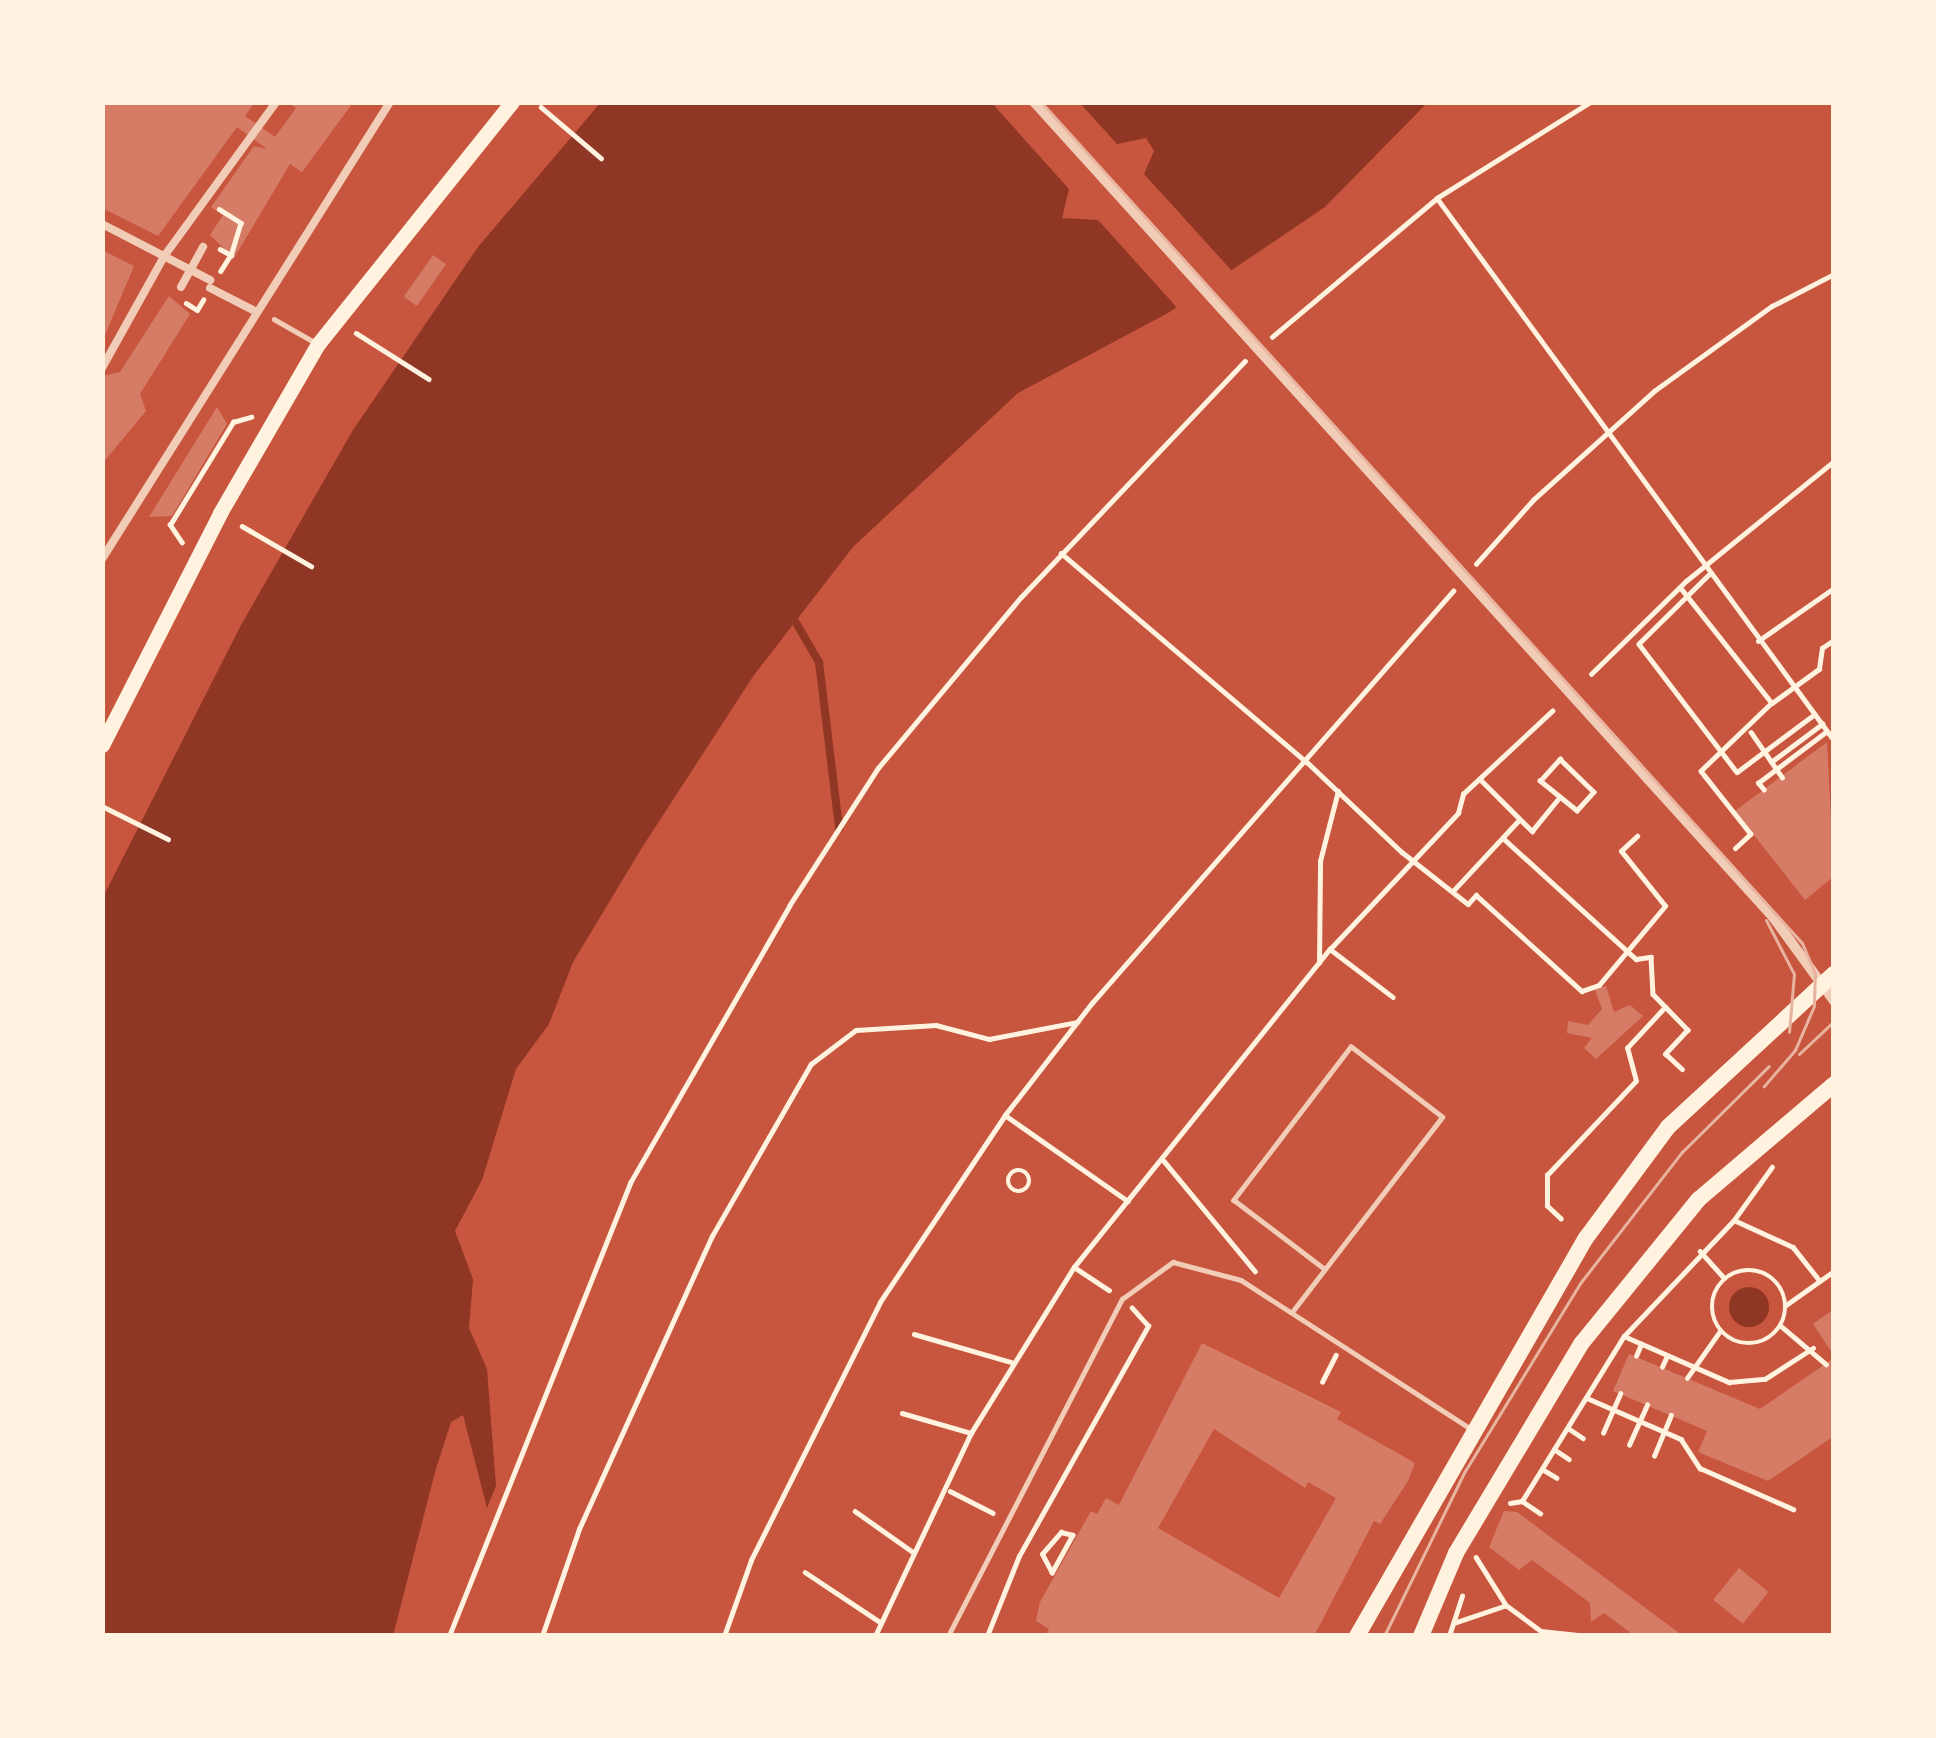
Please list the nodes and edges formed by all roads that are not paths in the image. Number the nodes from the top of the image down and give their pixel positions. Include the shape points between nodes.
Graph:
1 (276, 102) edge
2 (391, 102) edge
3 (511, 102) edge
4 (1034, 102) edge
5 (102, 224) edge
6 (203, 248) dead end
7 (166, 255) junction
8 (191, 269) junction
9 (181, 286) dead end
10 (254, 310) junction
11 (274, 319) dead end
12 (318, 344) junction
13 (102, 368) edge
14 (102, 559) edge
15 (102, 745) edge
16 (1828, 979) edge
17 (1834, 1000) edge
18 (1834, 1084) edge
19 (1324, 1269) junction
20 (1292, 1312) junction
21 (1471, 1429) junction
22 (948, 1636) edge
23 (1357, 1636) edge
24 (1421, 1636) edge

1 - 7 street
2 - 10 street
3 - 12 main road
4 - 16 street
5 - 7 street
6 - 8 street
7 - 8 street
7 - 13 street
8 - 9 street
8 - 10 street
10 - 14 street
11 - 12 lane
12 - 15 main road via 220,513
16 - 17 street
16 - 21 main road via 1668,1127 1586,1238
18 - 24 main road via 1699,1199 1591,1331 1456,1553
19 - 19 lane via 1234,1200 1351,1047 1442,1117
19 - 20 lane
20 - 21 lane
20 - 22 lane via 1244,1282 1172,1262 1122,1299
21 - 23 main road

